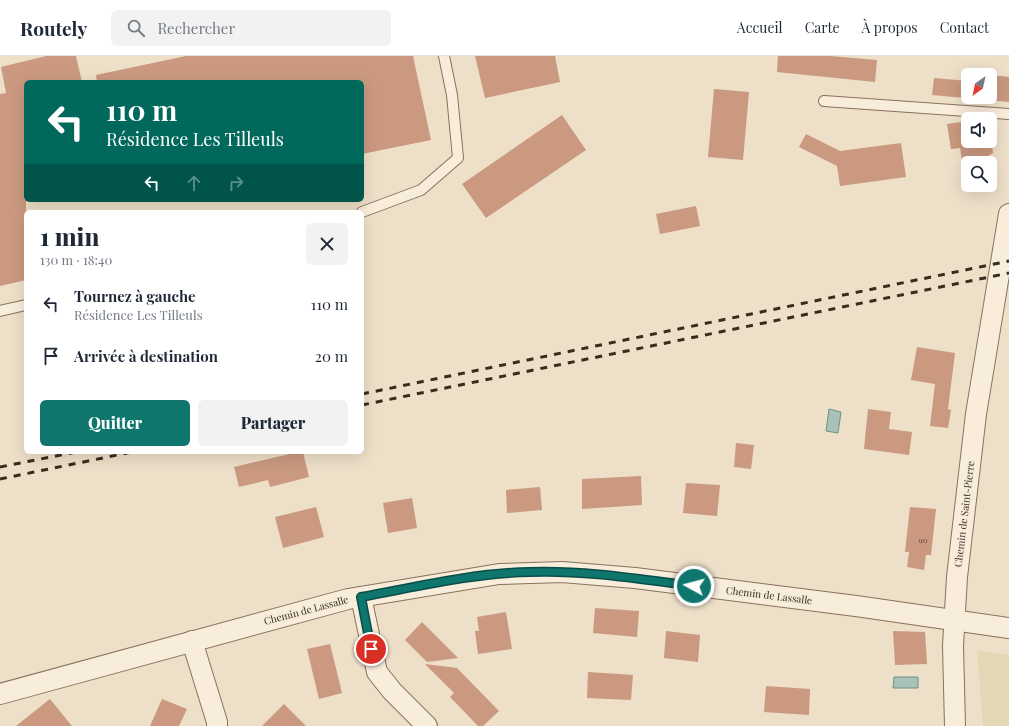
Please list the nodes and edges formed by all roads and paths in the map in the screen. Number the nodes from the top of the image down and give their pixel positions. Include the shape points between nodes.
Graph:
1 (444, 56) edge
2 (824, 101) dead end
3 (1009, 114) edge
4 (364, 211) edge
5 (1009, 214) edge
6 (24, 305) edge
7 (0, 311) edge
8 (361, 597) junction
9 (954, 619) junction
10 (1009, 628) edge
11 (192, 641) junction
12 (0, 694) edge
13 (219, 725) edge
14 (427, 726) edge
15 (955, 726) edge

1 - 4 lane via 452,95 458,158 421,190
2 - 3 lane
5 - 9 street, Chemin de Saint-Pierre via 976,414
6 - 7 lane
8 - 9 street, Chemin de Lassalle via 499,574 562,572 701,586
8 - 11 street, Chemin de Lassalle
8 - 14 street via 378,672 392,691
9 - 10 street, Chemin de Lassalle
9 - 15 street, Chemin de Saint-Pierre
11 - 12 street, Chemin de Lassalle
11 - 13 street

